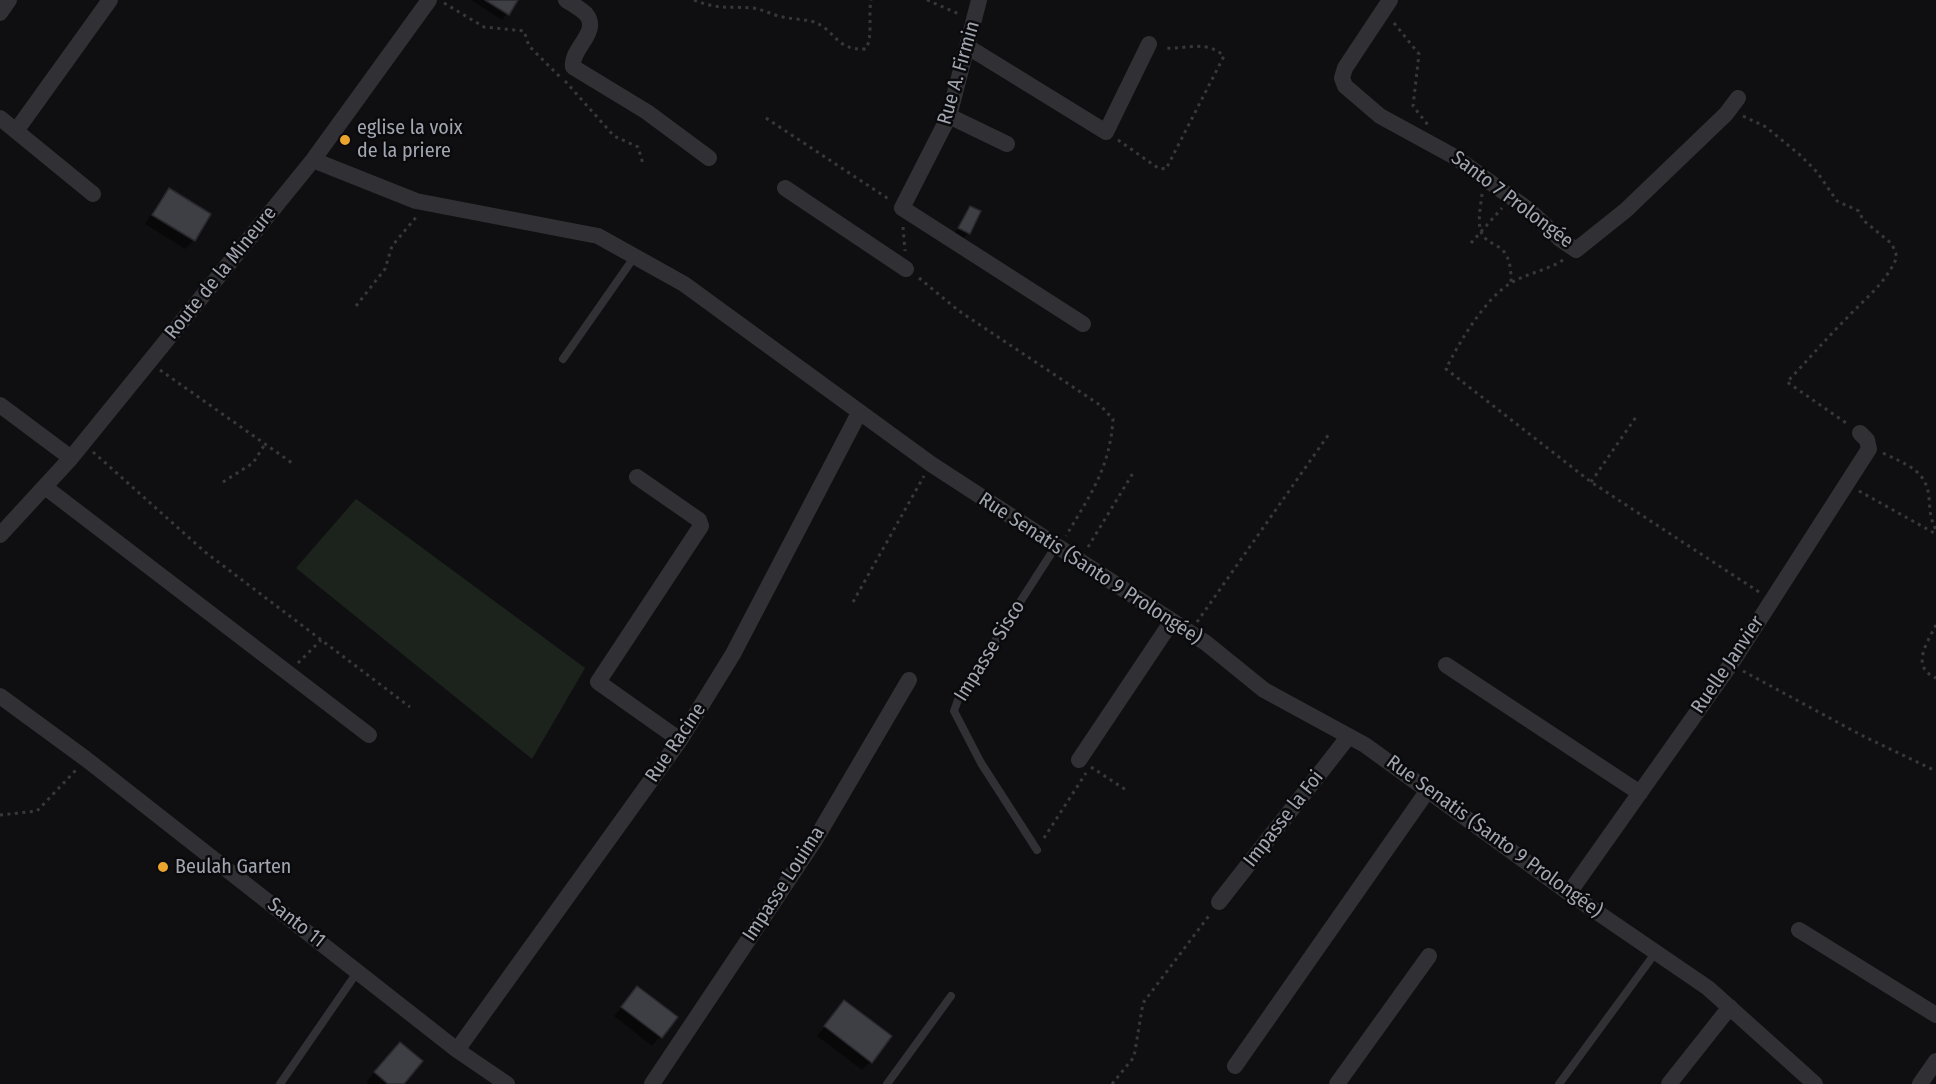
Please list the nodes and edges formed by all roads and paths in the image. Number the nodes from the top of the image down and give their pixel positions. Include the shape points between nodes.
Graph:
1 (9, 0) edge
2 (110, 0) edge
3 (429, 0) edge
4 (440, 0) edge
5 (566, 0) edge
6 (694, 0) edge
7 (870, 0) edge
8 (927, 0) edge
9 (980, 0) edge
10 (1389, 2) edge
11 (0, 13) edge
12 (974, 21) junction
13 (1149, 44) joint
14 (968, 47) junction
15 (1738, 98) dead end
16 (1726, 114) junction
17 (950, 116) junction
18 (0, 118) edge
19 (766, 118) dead end
20 (16, 130) junction
21 (1106, 132) junction
22 (1007, 144) dead end
23 (1436, 146) junction
24 (709, 158) dead end
25 (313, 160) junction
26 (643, 164) dead end
27 (1482, 177) junction
28 (785, 188) dead end
29 (93, 194) dead end
30 (1512, 198) junction
31 (427, 203) junction
32 (902, 208) junction
33 (1481, 231) junction
34 (1471, 243) dead end
35 (1576, 250) junction
36 (635, 256) junction
37 (906, 269) junction
38 (1511, 282) junction
39 (356, 306) dead end
40 (1083, 324) dead end
41 (563, 358) dead end
42 (149, 362) junction
43 (0, 405) edge
44 (859, 413) junction
45 (1636, 417) dead end
46 (1329, 434) dead end
47 (1864, 439) junction
48 (83, 443) junction
49 (265, 444) junction
50 (71, 458) junction
51 (292, 463) dead end
52 (931, 464) junction
53 (1132, 473) dead end
54 (637, 477) dead end
55 (222, 482) dead end
56 (1591, 482) junction
57 (1847, 485) junction
58 (45, 487) junction
59 (1936, 532) edge
60 (0, 535) edge
61 (1057, 547) junction
62 (1079, 562) junction
63 (1771, 600) junction
64 (853, 602) dead end
65 (1172, 621) junction
66 (1936, 625) edge
67 (1189, 633) junction
68 (322, 640) junction
69 (1731, 664) junction
70 (1446, 665) dead end
71 (288, 672) junction
72 (1936, 678) edge
73 (909, 680) dead end
74 (0, 696) edge
75 (410, 707) dead end
76 (369, 735) dead end
77 (1349, 736) junction
78 (680, 740) junction
79 (86, 759) junction
80 (1084, 763) junction
81 (1936, 771) edge
82 (1126, 790) dead end
83 (1428, 790) junction
84 (1640, 793) junction
85 (0, 815) edge
86 (1037, 850) joint
87 (1569, 892) junction
88 (1219, 902) joint
89 (1799, 930) dead end
90 (1656, 952) junction
91 (1429, 956) dead end
92 (358, 971) junction
93 (951, 996) dead end
94 (1730, 1007) junction
95 (1936, 1016) edge
96 (457, 1050) junction
97 (1936, 1061) edge
98 (1235, 1066) dead end
99 (280, 1084) edge
100 (507, 1084) edge
101 (652, 1084) edge
102 (887, 1084) edge
103 (1112, 1084) edge
104 (1337, 1084) edge
105 (1559, 1084) edge
106 (1669, 1084) edge
107 (1815, 1084) edge
108 (1920, 1084) edge

1 - 11 street
2 - 20 street
3 - 25 street, Route de la Mineure
4 - 26 path via 484,27 524,31 529,46 614,136 638,147
5 - 24 street via 586,14 590,22 573,67 647,112
6 - 7 path via 714,8 754,8 813,22 827,28 841,45 866,50 870,41
8 - 12 path
9 - 12 street, Rue A. Firmin
10 - 23 path via 1395,26 1419,54 1413,106 1431,129
10 - 23 street, Santo 7 Prolongée via 1342,78 1345,86 1380,116
12 - 14 street, Rue A. Firmin
13 - 21 street
13 - 21 path via 1171,48 1202,45 1224,56 1166,169 1158,168
14 - 17 street, Rue A. Firmin
14 - 21 street
15 - 16 street, Santo 7 Prolongée
16 - 35 street, Santo 7 Prolongée via 1626,210
16 - 47 path via 1740,114 1781,138 1817,172 1838,201 1858,211 1892,244 1897,257 1887,277 1787,382
17 - 22 street
17 - 32 street, Rue A. Firmin
18 - 20 street
19 - 32 path
20 - 29 street
23 - 27 street, Santo 7 Prolongée
25 - 31 street, Rue Senatis (Santo 9 Prolongée)
25 - 42 street, Route de la Mineure
27 - 30 street, Santo 7 Prolongée
27 - 33 path
28 - 37 street
30 - 33 path
30 - 35 street, Santo 7 Prolongée
31 - 36 street, Rue Senatis (Santo 9 Prolongée) via 598,236
31 - 39 path via 392,246 385,269
32 - 37 path
32 - 40 street
33 - 34 path
33 - 38 path via 1507,254
35 - 38 path via 1550,268
36 - 41 lane
36 - 44 street, Rue Senatis (Santo 9 Prolongée) via 684,284
37 - 61 path via 959,311 1100,405 1113,419 1111,446 1099,480
38 - 56 path via 1470,327 1446,369
42 - 48 street, Route de la Mineure
42 - 49 path
43 - 50 street
44 - 52 street, Rue Senatis (Santo 9 Prolongée)
44 - 78 street, Rue Racine via 733,654
45 - 56 path
46 - 67 path
47 - 57 street, Ruelle Janvier via 1865,456
47 - 59 path via 1923,477 1929,496 1929,518
48 - 50 street, Route de la Mineure
48 - 68 path via 205,552
49 - 51 path
49 - 55 path via 253,463
50 - 58 street, Route de la Mineure
52 - 61 street, Rue Senatis (Santo 9 Prolongée)
52 - 64 path
53 - 62 path
54 - 78 street via 699,520 701,526 598,682
56 - 63 path
57 - 59 path
57 - 63 street, Ruelle Janvier
58 - 60 street, Route de la Mineure
58 - 71 street
61 - 62 street, Rue Senatis (Santo 9 Prolongée)
61 - 86 lane, Impasse Sisco via 959,697 954,711 981,763
62 - 65 street, Rue Senatis (Santo 9 Prolongée)
63 - 69 street, Ruelle Janvier
65 - 67 street, Rue Senatis (Santo 9 Prolongée)
65 - 80 street
66 - 72 path via 1921,663
67 - 77 street, Rue Senatis (Santo 9 Prolongée) via 1264,690
68 - 71 path
68 - 75 path
69 - 81 path
69 - 84 street, Ruelle Janvier
70 - 84 street
71 - 76 street
73 - 101 street, Impasse Louima via 815,840
74 - 79 street, Santo 11
77 - 83 street, Rue Senatis (Santo 9 Prolongée)
77 - 88 street, Impasse la Foi
78 - 96 street, Rue Racine
79 - 85 path via 37,811
79 - 92 street, Santo 11
80 - 82 path
80 - 86 path
83 - 87 street, Rue Senatis (Santo 9 Prolongée)
83 - 98 street
84 - 87 street, Ruelle Janvier
87 - 90 street, Rue Senatis (Santo 9 Prolongée)
88 - 103 path via 1143,1003 1134,1057
89 - 95 street
90 - 94 street, Rue Senatis (Santo 9 Prolongée)
90 - 105 lane
91 - 104 street
92 - 96 street, Santo 11
92 - 99 lane
93 - 102 lane
94 - 106 street
94 - 107 street, Rue Senatis (Santo 9 Prolongée)
96 - 100 street, Santo 11
97 - 108 street

